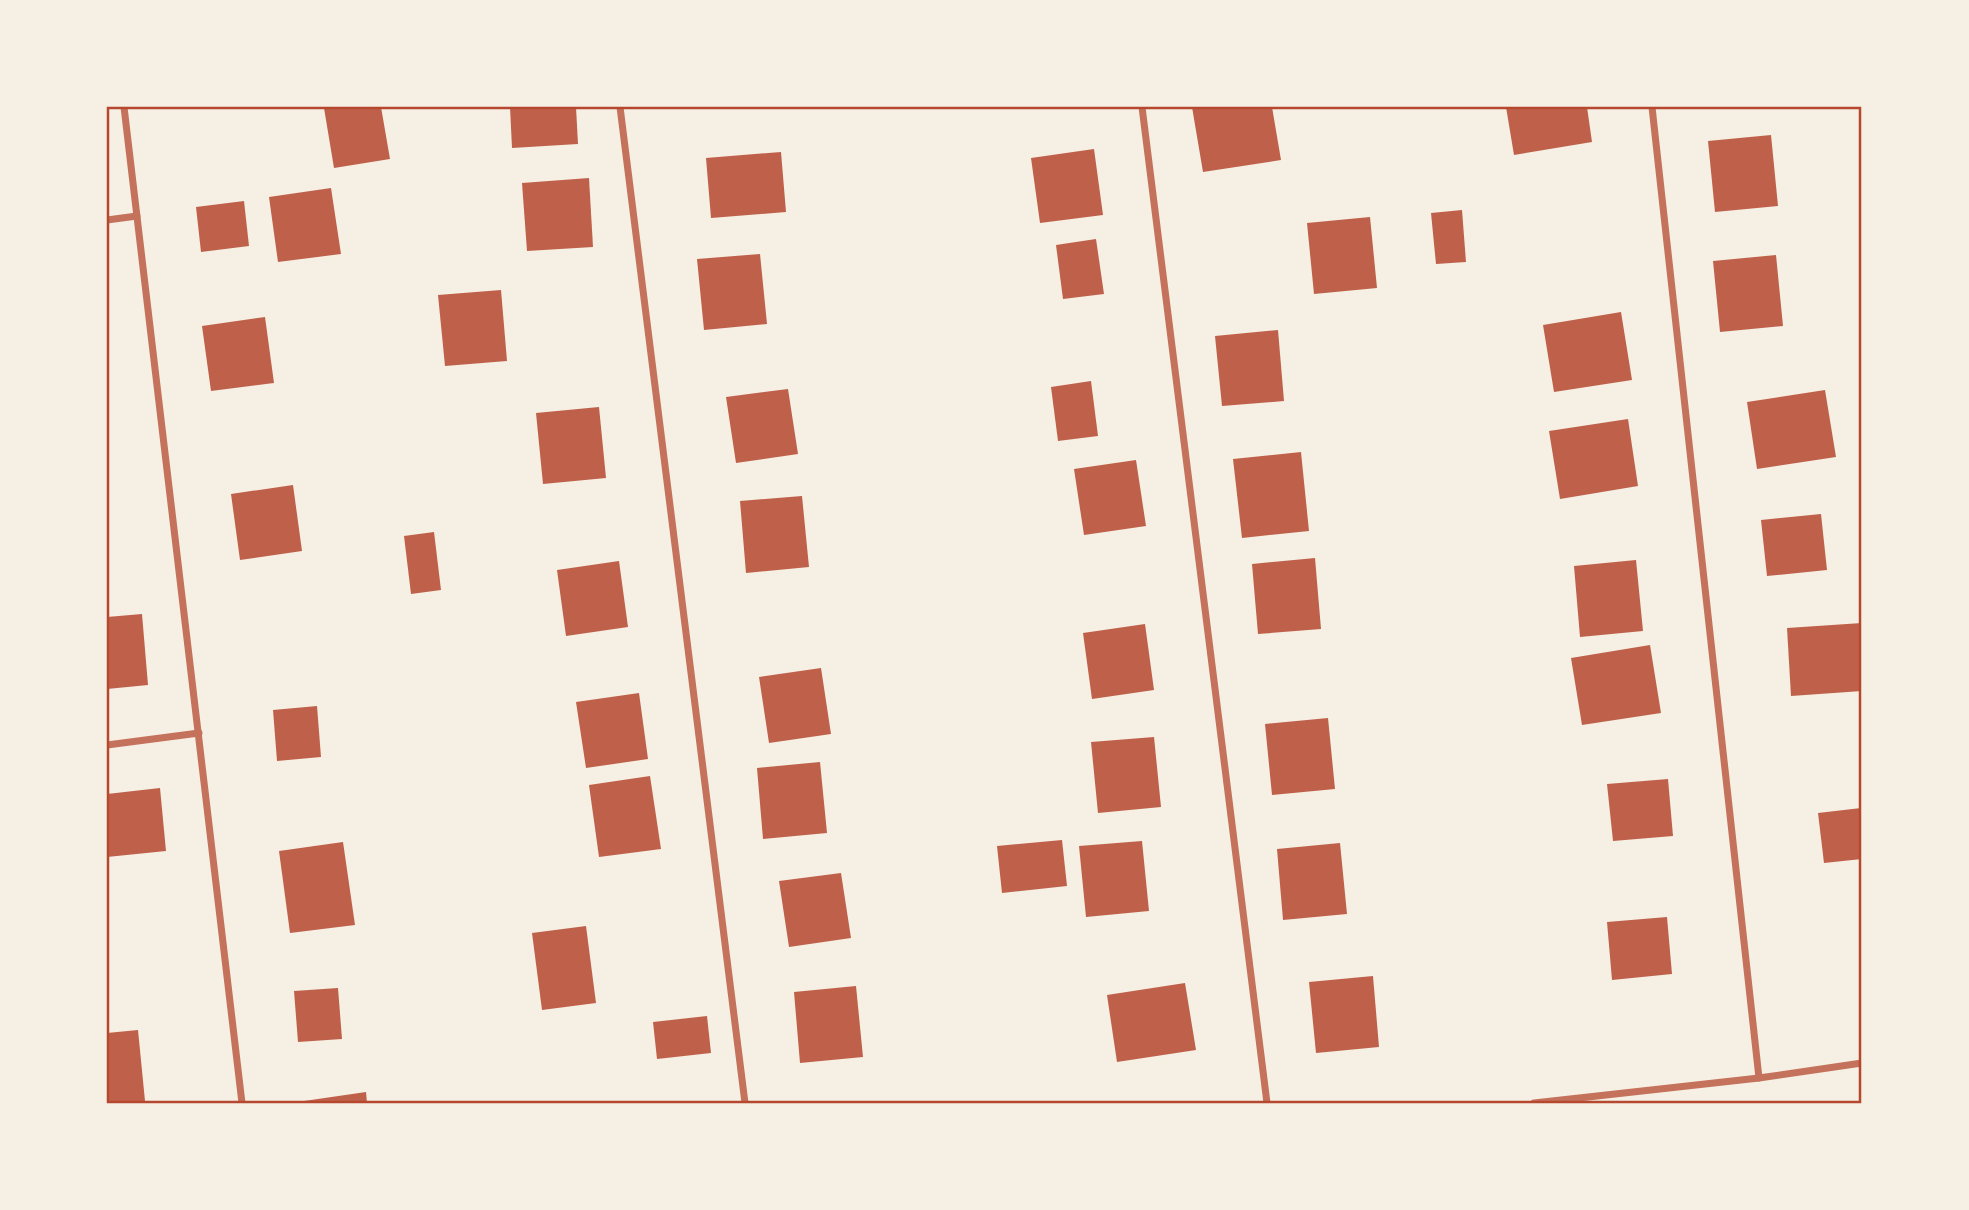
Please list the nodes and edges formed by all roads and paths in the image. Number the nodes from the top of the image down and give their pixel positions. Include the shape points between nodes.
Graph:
1 (124, 107) edge
2 (620, 107) edge
3 (1142, 107) edge
4 (1652, 107) edge
5 (137, 216) junction
6 (107, 220) edge
7 (199, 733) junction
8 (107, 745) edge
9 (1862, 1063) edge
10 (1759, 1078) junction
11 (242, 1103) edge
12 (745, 1103) edge
13 (1267, 1103) edge
14 (1534, 1103) edge

1 - 5 street
2 - 12 street
3 - 13 street
4 - 10 street
5 - 6 street
5 - 7 street
7 - 8 street
7 - 11 street
9 - 10 street
10 - 14 street

